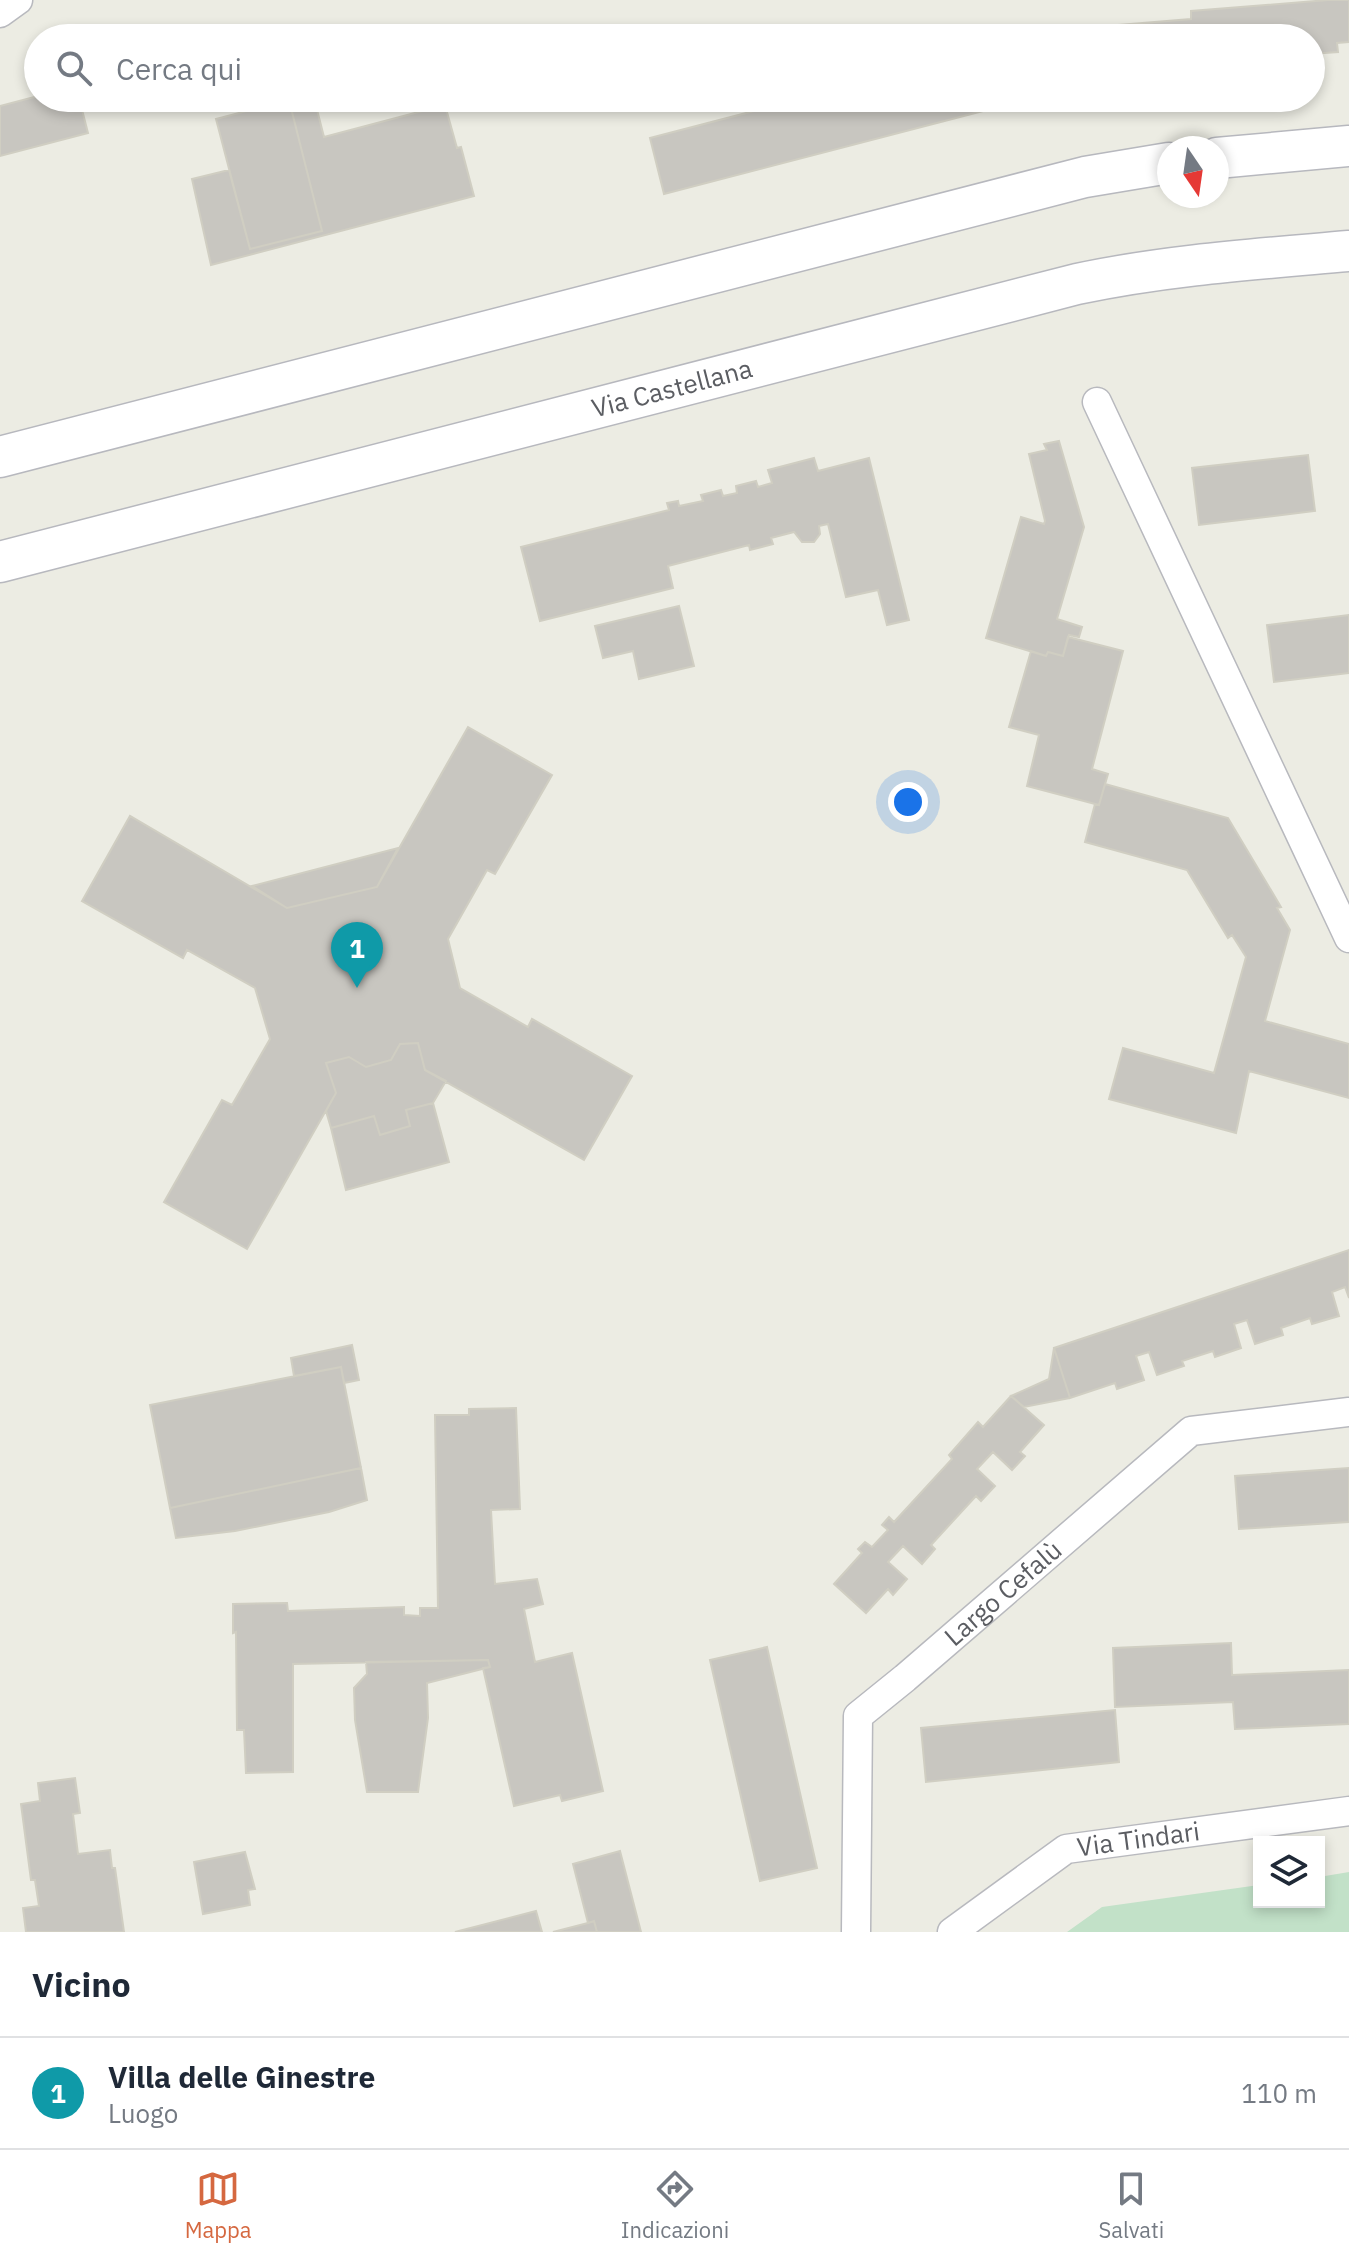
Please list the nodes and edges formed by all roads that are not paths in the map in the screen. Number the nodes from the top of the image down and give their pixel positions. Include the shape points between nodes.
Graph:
1 (18, 0) edge
2 (0, 13) edge
3 (1349, 146) edge
4 (1229, 157) edge
5 (1157, 165) edge
6 (1349, 251) edge
7 (1097, 402) dead end
8 (0, 457) edge
9 (0, 562) edge
10 (1349, 938) edge
11 (1349, 1412) edge
12 (1349, 1811) edge
13 (856, 1932) edge
14 (952, 1932) edge

1 - 2 street
3 - 4 main road
5 - 8 main road via 1085,177
6 - 9 main road, Via Castellana via 1147,271 1047,291
7 - 10 street
11 - 13 street, Largo Cefalù via 1191,1431 858,1716
12 - 14 street, Via Tindari via 1066,1849

